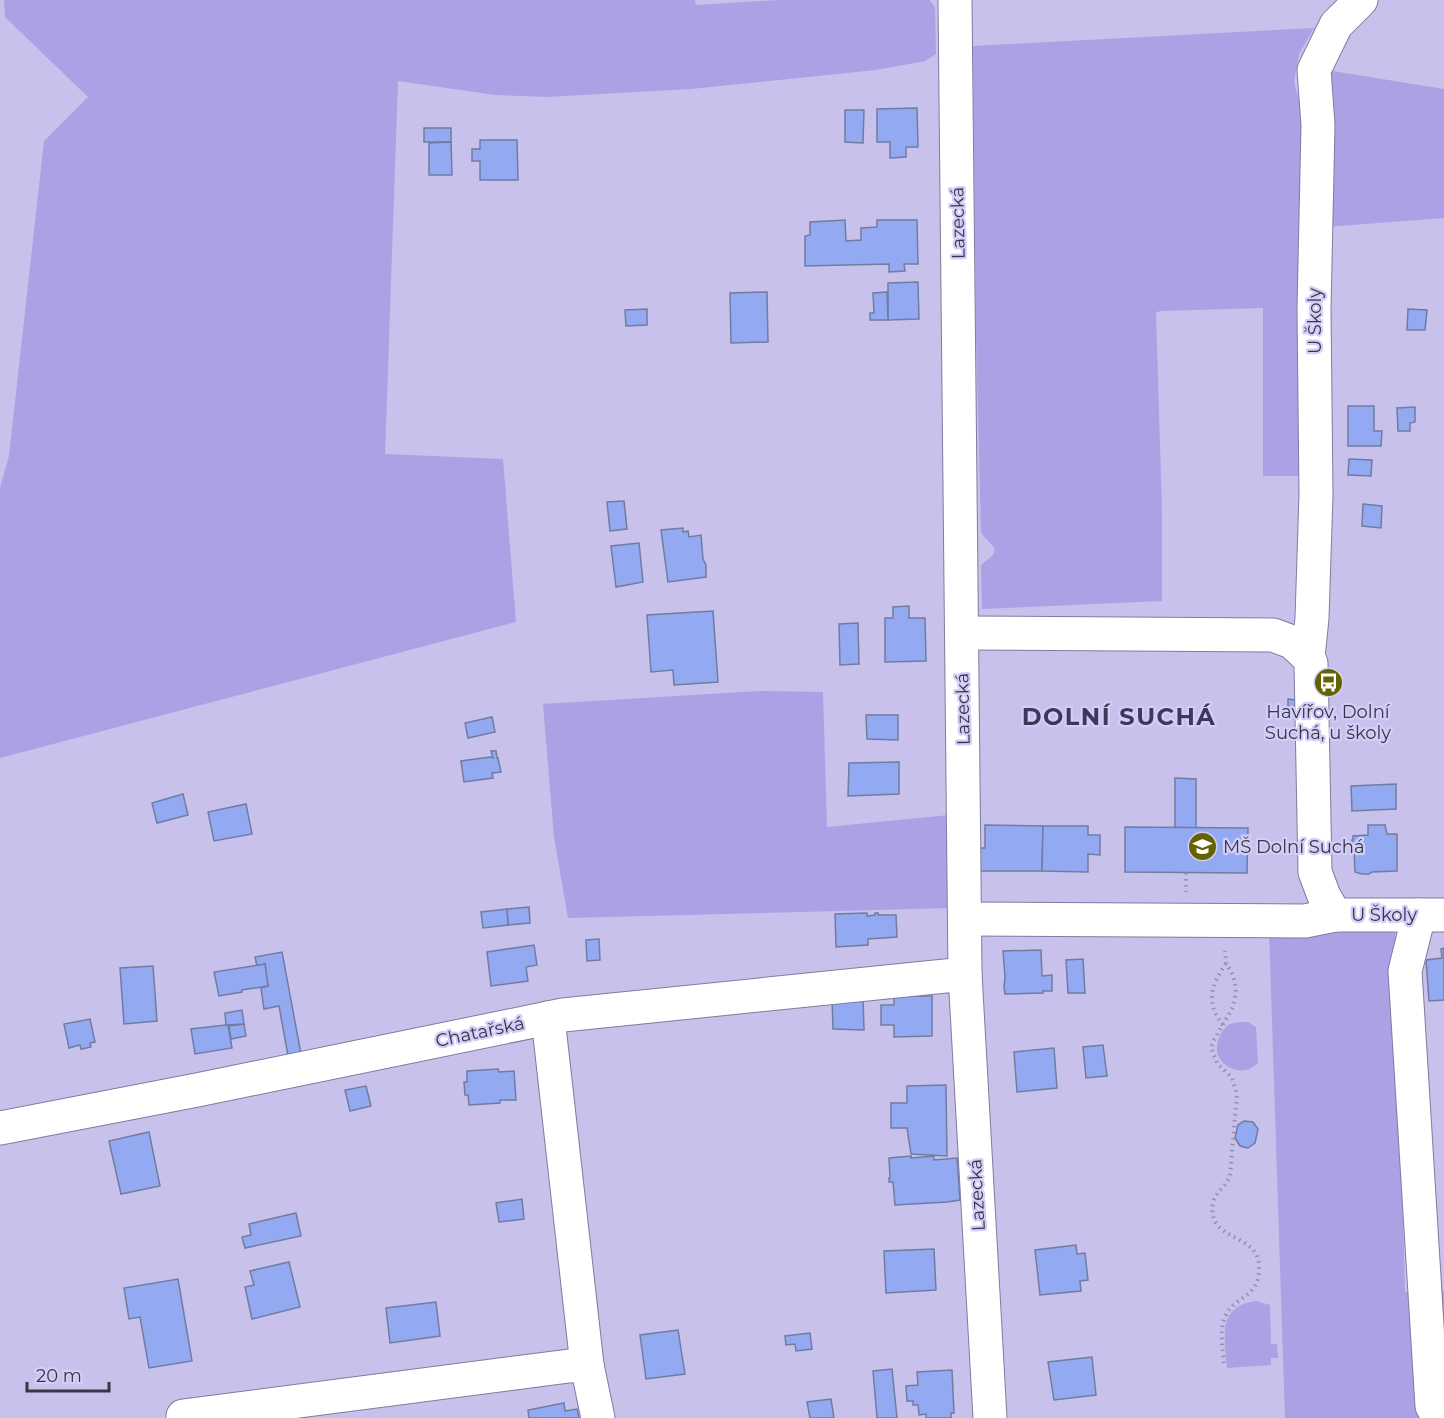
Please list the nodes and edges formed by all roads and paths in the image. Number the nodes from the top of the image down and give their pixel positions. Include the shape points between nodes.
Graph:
1 (955, 0) edge
2 (1361, 0) edge
3 (962, 633) junction
4 (1308, 657) junction
5 (1335, 915) junction
6 (1431, 915) edge
7 (965, 919) junction
8 (1224, 920) junction
9 (1226, 963) junction
10 (965, 974) junction
11 (548, 1018) junction
12 (1224, 1025) junction
13 (0, 1128) edge
14 (1224, 1364) dead end
15 (587, 1365) junction
16 (183, 1416) dead end
17 (598, 1418) edge
18 (990, 1418) edge
19 (1439, 1418) edge

1 - 3 street, Lazecká
2 - 4 street, U Školy via 1336,25 1314,70 1318,124 1314,309 1316,495
3 - 4 street via 1273,635 1292,642
3 - 7 street, Lazecká
4 - 5 street, U Školy via 1315,872
5 - 6 street, U Školy
5 - 8 street via 1305,921
6 - 19 street via 1405,971 1432,1406
7 - 8 street
7 - 10 street, Lazecká
8 - 9 path
9 - 12 path via 1233,975 1236,998
9 - 12 path via 1211,993 1212,1006
10 - 11 street, Chatařská
10 - 18 street, Lazecká
11 - 13 street, Chatařská
11 - 15 street
12 - 14 path via 1211,1047 1217,1063 1232,1078 1237,1094 1230,1176 1213,1202 1214,1222 1250,1246 1259,1265 1255,1285 1225,1316
15 - 16 street
15 - 17 street

